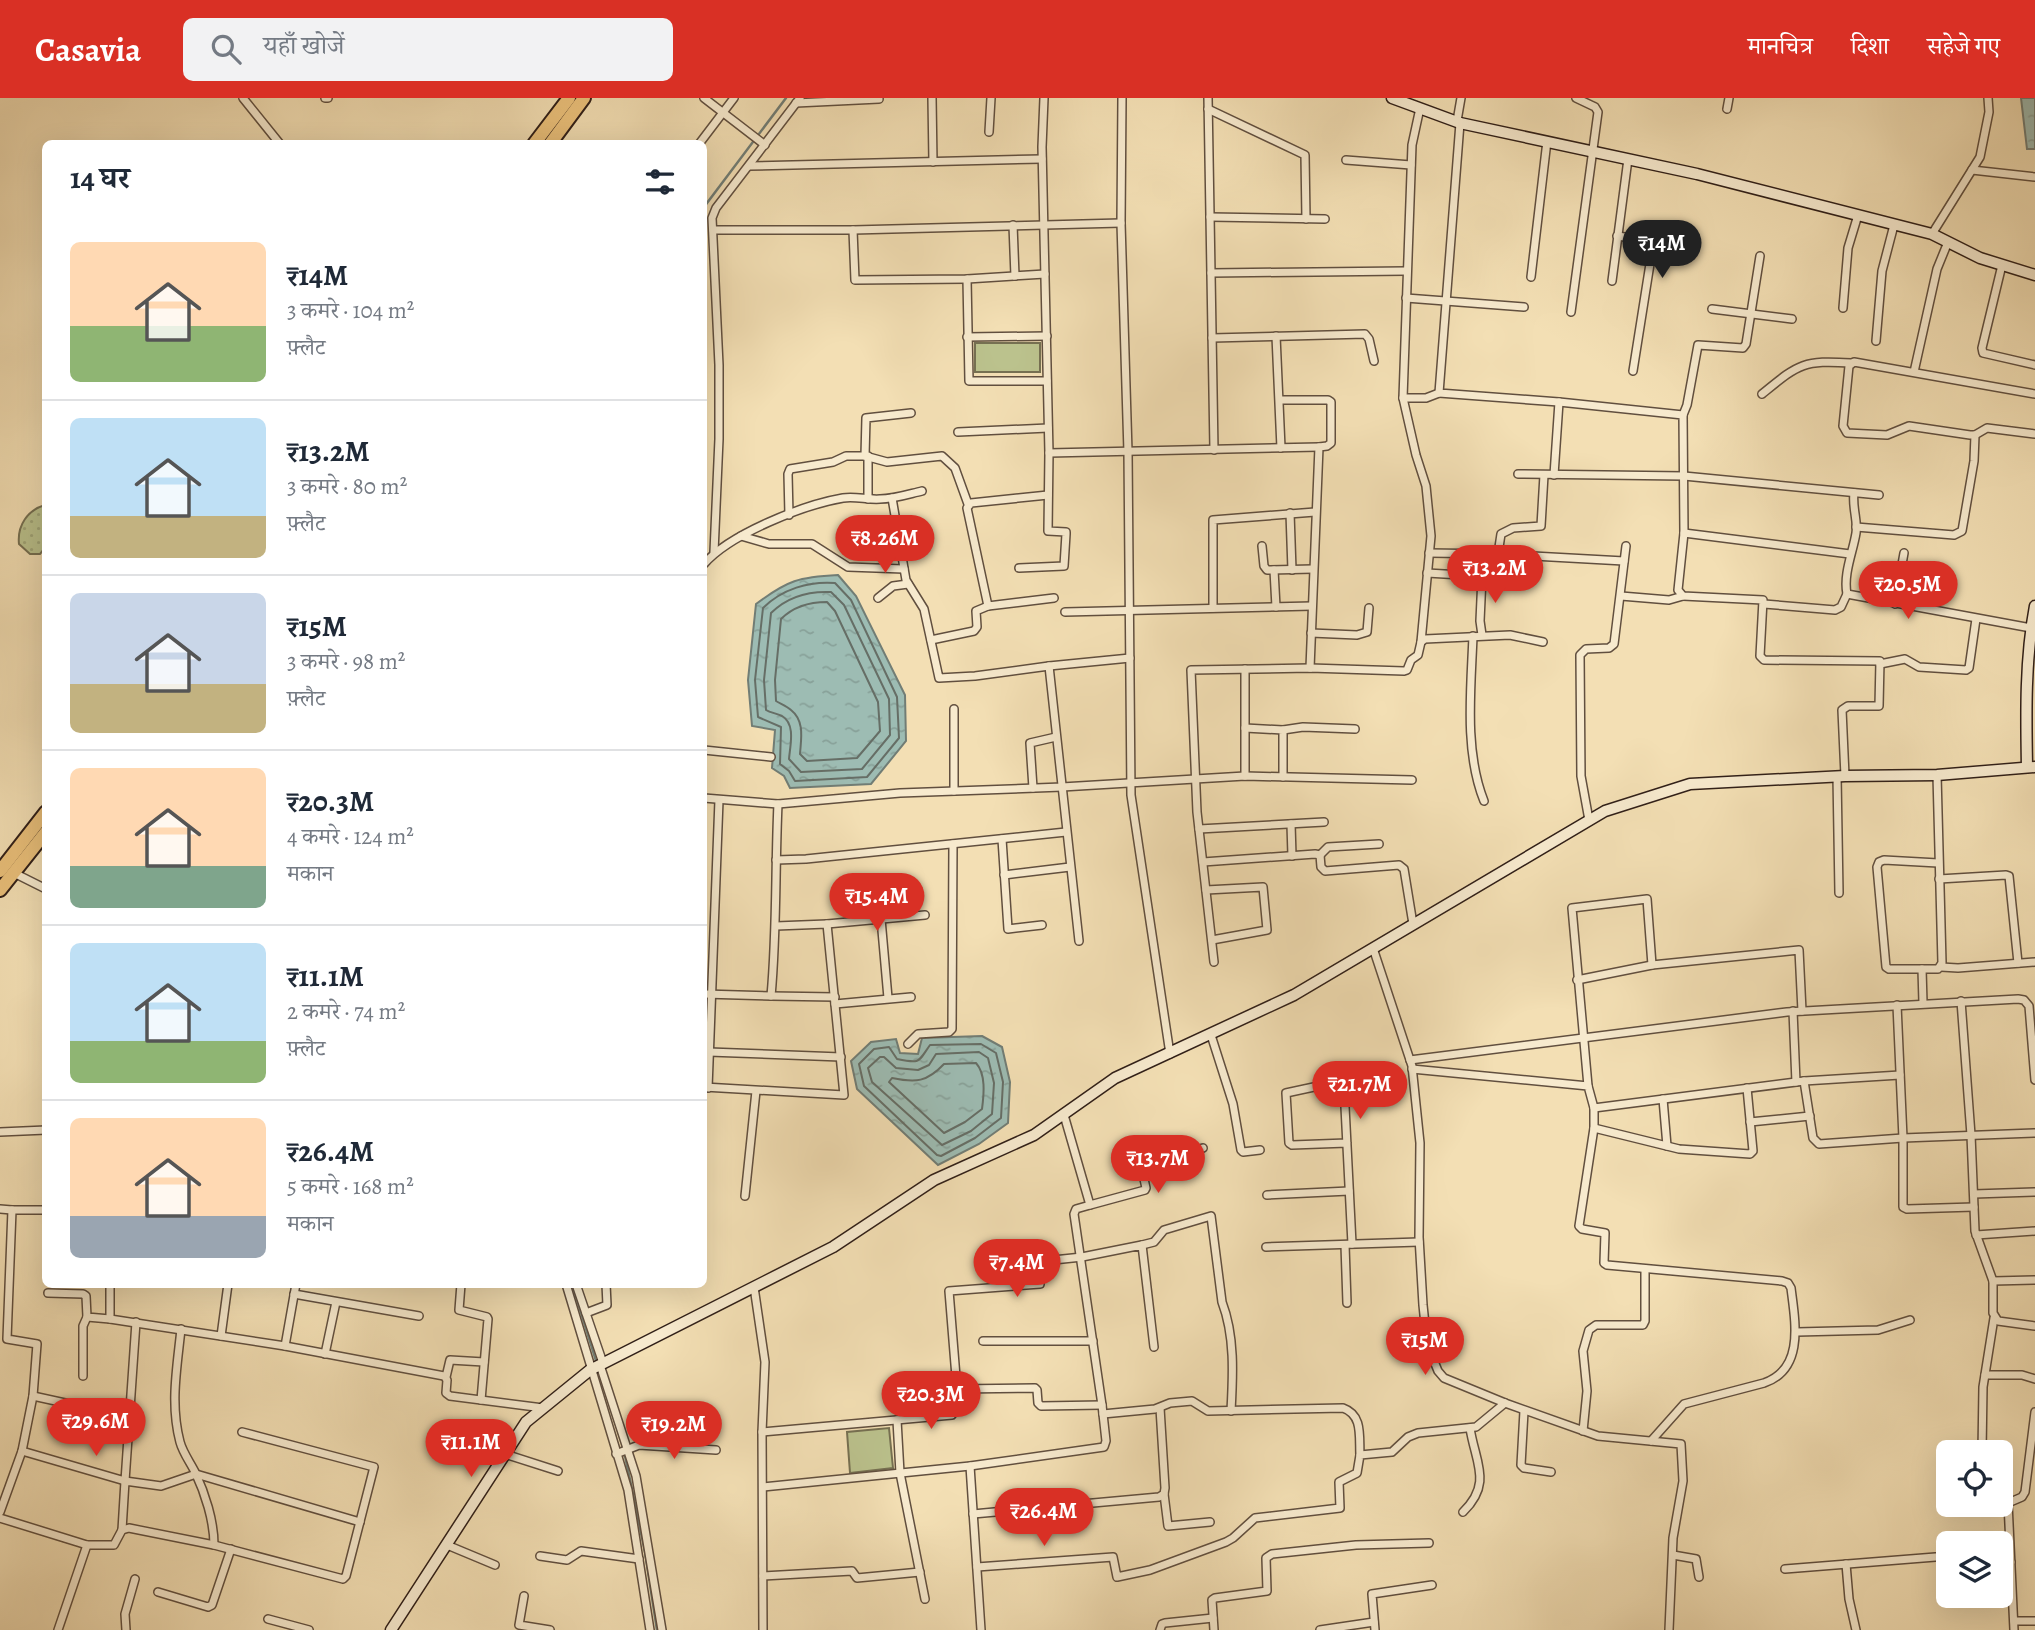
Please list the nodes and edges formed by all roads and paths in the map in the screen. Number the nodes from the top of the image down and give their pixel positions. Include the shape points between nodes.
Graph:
1 (243, 98) edge
2 (569, 98) edge
3 (584, 98) edge
4 (704, 98) edge
5 (734, 98) edge
6 (932, 98) edge
7 (991, 98) edge
8 (1044, 98) edge
9 (1122, 98) edge
10 (1208, 98) edge
11 (1392, 98) edge
12 (1461, 98) edge
13 (1576, 98) edge
14 (1729, 98) edge
15 (1988, 98) edge
16 (879, 99) edge
17 (798, 100) edge
18 (1410, 101) edge
19 (1420, 108) junction
20 (1208, 109) junction
21 (1727, 109) dead end
22 (723, 113) junction
23 (1458, 122) junction
24 (989, 132) dead end
25 (277, 140) edge
26 (537, 140) edge
27 (553, 140) edge
28 (702, 140) edge
29 (760, 141) junction
30 (1547, 141) junction
31 (1592, 151) junction
32 (1042, 159) junction
33 (1628, 159) junction
34 (1346, 160) dead end
35 (933, 162) junction
36 (1411, 165) junction
37 (749, 166) junction
38 (1972, 170) junction
39 (2035, 177) edge
40 (1858, 215) junction
41 (1210, 217) junction
42 (1306, 219) junction
43 (1325, 219) dead end
44 (1121, 223) junction
45 (1013, 225) junction
46 (1044, 225) junction
47 (1894, 225) junction
48 (712, 230) junction
49 (853, 230) junction
50 (1932, 234) junction
51 (1617, 236) junction
52 (1948, 242) junction
53 (1760, 256) dead end
54 (2002, 265) junction
55 (1406, 271) junction
56 (1211, 273) junction
57 (1045, 274) junction
58 (2035, 275) edge
59 (1015, 276) junction
60 (1531, 277) dead end
61 (967, 279) junction
62 (1612, 281) dead end
63 (1406, 298) junction
64 (1445, 302) junction
65 (1524, 307) dead end
66 (1843, 308) dead end
67 (1712, 309) dead end
68 (1571, 312) dead end
69 (1752, 314) junction
70 (1791, 319) dead end
71 (1047, 336) junction
72 (1276, 336) junction
73 (968, 337) junction
74 (1212, 338) junction
75 (1876, 341) dead end
76 (1374, 360) dead end
77 (1851, 363) junction
78 (2035, 365) edge
79 (1633, 371) dead end
80 (1914, 372) junction
81 (1047, 381) junction
82 (1439, 393) junction
83 (1762, 394) dead end
84 (2035, 394) edge
85 (1403, 398) junction
86 (1280, 400) junction
87 (1559, 402) junction
88 (911, 413) dead end
89 (1683, 415) junction
90 (1048, 428) junction
91 (958, 432) dead end
92 (2035, 434) edge
93 (1975, 435) junction
94 (1319, 447) junction
95 (1281, 448) junction
96 (1214, 450) junction
97 (1128, 452) junction
98 (1049, 453) junction
99 (866, 456) junction
100 (1518, 474) dead end
101 (1544, 475) junction
102 (1554, 475) junction
103 (1684, 476) junction
104 (922, 491) dead end
105 (1854, 493) junction
106 (1048, 495) junction
107 (1879, 495) dead end
108 (892, 498) junction
109 (868, 499) junction
110 (968, 504) junction
111 (1315, 512) junction
112 (1290, 513) junction
113 (789, 515) junction
114 (1856, 527) junction
115 (1684, 533) junction
116 (741, 536) junction
117 (1262, 546) dead end
118 (1626, 546) dead end
119 (714, 552) junction
120 (1429, 553) junction
121 (1904, 553) dead end
122 (1498, 554) junction
123 (1850, 554) junction
124 (707, 560) edge
125 (1624, 561) junction
126 (1019, 568) dead end
127 (904, 569) junction
128 (1313, 569) junction
129 (1274, 570) junction
130 (1292, 570) junction
131 (1427, 573) junction
132 (1482, 577) junction
133 (908, 584) junction
134 (1847, 594) junction
135 (1621, 596) junction
136 (1683, 596) junction
137 (877, 598) dead end
138 (1054, 598) dead end
139 (1764, 604) junction
140 (1895, 604) junction
141 (988, 606) junction
142 (1312, 606) junction
143 (2035, 606) edge
144 (1276, 607) junction
145 (1213, 608) junction
146 (1368, 608) dead end
147 (1129, 610) junction
148 (1065, 612) dead end
149 (1976, 619) junction
150 (2031, 628) junction
151 (1311, 633) junction
152 (1482, 635) junction
153 (1473, 636) junction
154 (931, 639) junction
155 (1421, 642) junction
156 (1543, 642) dead end
157 (1130, 658) junction
158 (1881, 664) junction
159 (1049, 666) junction
160 (1310, 668) junction
161 (1245, 669) junction
162 (954, 709) dead end
163 (1245, 728) junction
164 (1355, 729) dead end
165 (1283, 730) junction
166 (1056, 737) junction
167 (707, 750) edge
168 (771, 757) dead end
169 (2031, 767) edge
170 (1937, 775) junction
171 (1245, 776) junction
172 (1841, 776) junction
173 (1283, 777) junction
174 (1195, 779) junction
175 (1412, 780) dead end
176 (1130, 782) junction
177 (1062, 787) junction
178 (1033, 788) junction
179 (954, 791) junction
180 (707, 798) edge
181 (719, 800) junction
182 (1484, 801) dead end
183 (778, 804) junction
184 (1589, 820) junction
185 (1324, 822) dead end
186 (1292, 824) junction
187 (42, 827) edge
188 (1199, 829) junction
189 (1066, 832) junction
190 (1002, 839) junction
191 (1378, 844) dead end
192 (953, 845) junction
193 (1320, 855) junction
194 (1292, 856) junction
195 (776, 860) junction
196 (1203, 862) junction
197 (1938, 863) junction
198 (1070, 867) junction
199 (0, 871) edge
200 (14, 873) junction
201 (1004, 875) junction
202 (1939, 878) junction
203 (42, 887) edge
204 (0, 890) edge
205 (1206, 890) junction
206 (1839, 893) dead end
207 (925, 915) dead end
208 (881, 919) junction
209 (827, 924) junction
210 (1413, 924) junction
211 (1042, 925) dead end
212 (776, 926) junction
213 (1212, 940) junction
214 (1079, 941) dead end
215 (1373, 948) junction
216 (1214, 962) dead end
217 (2035, 962) edge
218 (2018, 964) junction
219 (1652, 965) junction
220 (1941, 967) junction
221 (1922, 968) junction
222 (1577, 980) junction
223 (708, 994) edge
224 (771, 996) junction
225 (911, 997) dead end
226 (888, 998) junction
227 (835, 1000) junction
228 (1961, 1001) junction
229 (1923, 1003) junction
230 (1896, 1005) junction
231 (1793, 1011) junction
232 (1802, 1011) junction
233 (1210, 1035) junction
234 (1582, 1038) junction
235 (908, 1044) dead end
236 (709, 1052) junction
237 (1170, 1054) junction
238 (841, 1057) junction
239 (1410, 1060) junction
240 (1412, 1069) junction
241 (707, 1075) edge
242 (1900, 1075) junction
243 (2035, 1080) edge
244 (1800, 1082) junction
245 (1588, 1086) junction
246 (707, 1087) edge
247 (1747, 1088) junction
248 (756, 1091) junction
249 (1663, 1099) junction
250 (1594, 1108) junction
251 (1064, 1115) junction
252 (1810, 1116) junction
253 (1750, 1122) junction
254 (1594, 1128) junction
255 (42, 1130) edge
256 (0, 1132) edge
257 (2035, 1133) edge
258 (1972, 1135) junction
259 (1903, 1138) junction
260 (1347, 1143) junction
261 (1667, 1146) junction
262 (1203, 1148) dead end
263 (1260, 1150) dead end
264 (1349, 1191) junction
265 (2035, 1192) edge
266 (1974, 1194) junction
267 (1267, 1195) dead end
268 (745, 1196) dead end
269 (1090, 1205) junction
270 (1974, 1207) junction
271 (0, 1209) edge
272 (12, 1210) junction
273 (42, 1210) edge
274 (2035, 1231) edge
275 (1976, 1235) junction
276 (1419, 1242) junction
277 (1348, 1244) junction
278 (1142, 1245) junction
279 (1266, 1247) dead end
280 (1082, 1257) junction
281 (1645, 1269) junction
282 (2035, 1280) edge
283 (1993, 1281) junction
284 (754, 1287) junction
285 (110, 1288) edge
286 (228, 1288) edge
287 (295, 1288) edge
288 (461, 1288) edge
289 (567, 1288) edge
290 (577, 1288) edge
291 (606, 1288) edge
292 (48, 1293) dead end
293 (294, 1294) junction
294 (335, 1302) junction
295 (1347, 1303) dead end
296 (586, 1313) junction
297 (87, 1317) junction
298 (419, 1317) dead end
299 (1994, 1318) junction
300 (110, 1319) junction
301 (1910, 1320) dead end
302 (136, 1322) junction
303 (2035, 1326) edge
304 (181, 1329) junction
305 (1797, 1332) junction
306 (221, 1336) junction
307 (3, 1339) edge
308 (984, 1341) dead end
309 (1093, 1341) junction
310 (285, 1346) junction
311 (1154, 1347) dead end
312 (325, 1354) junction
313 (484, 1362) junction
314 (597, 1367) junction
315 (1985, 1375) junction
316 (83, 1376) dead end
317 (446, 1377) junction
318 (2035, 1378) edge
319 (957, 1389) junction
320 (33, 1396) junction
321 (481, 1400) junction
322 (1505, 1403) junction
323 (1102, 1405) junction
324 (543, 1408) junction
325 (1160, 1408) junction
326 (1231, 1410) junction
327 (1524, 1411) junction
328 (2035, 1412) edge
329 (1103, 1413) junction
330 (129, 1417) junction
331 (897, 1420) junction
332 (1471, 1428) junction
333 (1583, 1430) junction
334 (242, 1432) dead end
335 (762, 1432) junction
336 (1982, 1440) edge
337 (1651, 1441) junction
338 (2033, 1447) edge
339 (716, 1450) dead end
340 (22, 1451) junction
341 (622, 1452) junction
342 (505, 1454) junction
343 (1360, 1455) junction
344 (970, 1466) junction
345 (558, 1471) dead end
346 (1551, 1472) dead end
347 (901, 1473) junction
348 (196, 1474) junction
349 (125, 1481) junction
350 (763, 1487) junction
351 (1164, 1494) junction
352 (0, 1512) edge
353 (1463, 1512) dead end
354 (973, 1514) junction
355 (0, 1518) edge
356 (360, 1522) junction
357 (1210, 1522) dead end
358 (122, 1530) junction
359 (2009, 1531) edge
360 (1429, 1542) dead end
361 (87, 1545) junction
362 (214, 1545) junction
363 (447, 1545) junction
364 (231, 1549) junction
365 (1673, 1555) junction
366 (540, 1556) dead end
367 (1936, 1557) edge
368 (639, 1559) junction
369 (1846, 1564) junction
370 (495, 1565) dead end
371 (977, 1567) junction
372 (1784, 1569) dead end
373 (920, 1572) junction
374 (763, 1576) junction
375 (1699, 1577) dead end
376 (135, 1579) dead end
377 (1432, 1585) dead end
378 (158, 1592) dead end
379 (524, 1596) dead end
380 (925, 1599) dead end
381 (2013, 1605) edge
382 (1213, 1618) junction
383 (268, 1619) dead end
384 (2035, 1621) edge
385 (1375, 1626) edge
386 (2014, 1626) edge
387 (58, 1630) edge
388 (126, 1630) edge
389 (309, 1630) edge
390 (391, 1630) edge
391 (550, 1630) edge
392 (650, 1630) edge
393 (662, 1630) edge
394 (763, 1630) edge
395 (981, 1630) edge
396 (1160, 1630) edge
397 (1214, 1630) edge
398 (1320, 1630) edge
399 (1669, 1630) edge
400 (1856, 1630) edge

1 - 25 street
2 - 26 highway
3 - 27 highway
4 - 22 street
5 - 22 street
6 - 35 street
7 - 24 street
8 - 32 street
9 - 44 street
10 - 20 street
11 - 18 street
12 - 23 street
13 - 31 street via 1598,112
14 - 21 street
15 - 38 street via 1980,157
16 - 17 street
17 - 29 street
18 - 19 street
19 - 23 street
19 - 36 street
20 - 41 street
20 - 42 street via 1305,155
22 - 28 street
22 - 29 street
23 - 30 street
23 - 64 street
29 - 37 street
30 - 31 street
30 - 60 street
31 - 33 street
31 - 68 street
32 - 35 street
32 - 46 street
33 - 40 street
33 - 51 street
34 - 36 street
35 - 37 street
36 - 55 street
37 - 48 street via 716,208
38 - 39 street
38 - 50 street
40 - 47 street
40 - 66 street via 1849,248
41 - 42 street
41 - 56 street
42 - 43 street
44 - 46 street
44 - 97 street
45 - 46 street
45 - 49 street
45 - 59 street
46 - 57 street
47 - 50 street
47 - 75 street via 1882,271
48 - 49 street
48 - 119 street via 719,365
49 - 61 street via 854,279
50 - 52 street
51 - 62 street
51 - 79 street via 1647,240 1653,246
52 - 54 street
52 - 80 street via 1937,269
53 - 69 street
54 - 58 street
54 - 78 street via 1983,353
55 - 56 street
55 - 63 street
56 - 74 street
57 - 59 street
57 - 71 street
59 - 61 street
61 - 73 street
63 - 64 street
63 - 85 street
64 - 65 street
64 - 82 street
67 - 69 street
69 - 70 street
69 - 89 street via 1745,347 1698,345
71 - 73 street
71 - 81 street
72 - 74 street
72 - 76 street via 1365,334
72 - 86 street
73 - 81 street via 969,381
74 - 96 street
77 - 80 street
77 - 83 street via 1813,361 1794,369
77 - 93 street via 1843,426 1847,433 1887,435 1909,426
80 - 84 street
81 - 90 street
82 - 85 street
82 - 87 street
85 - 120 street via 1426,490
86 - 94 street via 1330,400 1331,443
86 - 95 street
87 - 89 street
87 - 102 street
88 - 99 street via 866,418
89 - 103 street
90 - 91 street
90 - 98 street
92 - 93 street via 1987,428
93 - 114 street via 1962,531 1954,535
94 - 95 street
94 - 111 street
95 - 96 street
96 - 97 street
97 - 98 street
97 - 147 street
98 - 106 street
99 - 109 street
99 - 110 street via 887,462 942,456 955,468
99 - 113 street via 790,469
100 - 101 street
101 - 102 street
101 - 122 street via 1541,526 1513,528 1501,534
102 - 103 street
103 - 105 street
103 - 115 street
104 - 108 street
105 - 107 street
105 - 114 street
106 - 110 street
106 - 126 street via 1049,532 1066,533 1064,566
108 - 109 street
108 - 127 street
109 - 113 street via 840,498
110 - 141 street
111 - 112 street
111 - 128 street
112 - 130 street
112 - 145 street via 1213,520
113 - 116 street
114 - 123 street
115 - 123 street
115 - 136 street via 1678,590
116 - 119 street
116 - 127 street via 769,544 812,544 848,567
117 - 129 street via 1264,566
118 - 125 street
119 - 124 street
120 - 122 street
120 - 131 street
121 - 140 street
122 - 125 street
122 - 132 street via 1496,577
123 - 134 street
125 - 135 street
127 - 133 street
128 - 130 street
128 - 142 street
129 - 130 street
129 - 144 street
131 - 132 street
131 - 155 street
132 - 152 street
133 - 137 street via 893,586
133 - 154 street via 924,609
134 - 139 street via 1835,610
134 - 140 street
135 - 136 street via 1669,600
135 - 184 street via 1614,644 1580,654 1581,776
136 - 139 street via 1760,599
138 - 141 street
139 - 158 street via 1761,659 1877,660
140 - 149 street
141 - 154 street via 976,611 974,631
142 - 144 street
142 - 151 street
143 - 150 street
144 - 145 street
145 - 147 street
146 - 151 street via 1367,632
147 - 148 street
147 - 157 street
149 - 150 street
149 - 158 street via 1966,670 1919,667 1905,659
150 - 169 street via 2026,712
151 - 160 street
152 - 153 street
152 - 156 street
153 - 155 street
153 - 182 street via 1472,738 1476,780
154 - 159 street via 941,679
155 - 160 street via 1418,655 1404,671
157 - 159 street
157 - 176 street
158 - 172 street via 1879,706 1842,710
159 - 166 street
160 - 161 street
161 - 163 street
161 - 174 street via 1191,672
162 - 179 street
163 - 165 street
163 - 171 street
164 - 165 street
165 - 173 street
166 - 177 street
166 - 178 street via 1030,744
167 - 168 street
169 - 170 street
170 - 172 street
170 - 197 street
171 - 173 street
171 - 174 street
172 - 184 street via 1690,785
172 - 206 street
173 - 175 street
174 - 176 street
174 - 188 street
176 - 177 street
176 - 237 street
177 - 178 street
177 - 189 street
178 - 179 street
179 - 183 street
180 - 181 street
181 - 183 street
181 - 223 street
183 - 195 street
184 - 210 street
185 - 186 street
186 - 188 street
186 - 194 street
187 - 199 highway
187 - 200 highway
188 - 196 street
189 - 190 street
189 - 198 street
190 - 192 street
190 - 201 street
191 - 193 street via 1328,847
192 - 195 street
192 - 235 street via 952,1029 918,1034
193 - 194 street
193 - 210 street via 1325,871 1402,866
194 - 196 street
195 - 212 street
196 - 205 street
197 - 202 street
197 - 221 street via 1884,860 1877,867 1886,967
198 - 201 street
198 - 214 street
200 - 203 street
200 - 204 highway
201 - 211 street via 1007,929
202 - 218 street via 2009,876
202 - 220 street
205 - 213 street
205 - 213 street via 1263,887 1267,930
207 - 208 street
208 - 209 street
208 - 226 street
209 - 212 street
209 - 227 street
210 - 215 street
212 - 224 street
213 - 216 street
215 - 233 street via 1294,995
215 - 239 street
217 - 218 street
218 - 220 street
219 - 222 street
219 - 222 street via 1647,900 1574,907
219 - 232 street via 1799,950
220 - 221 street
221 - 229 street
222 - 234 street
223 - 224 street
223 - 236 street
224 - 227 street
225 - 226 street
226 - 227 street
227 - 238 street
228 - 229 street
228 - 243 street via 2024,1000 2029,1006
228 - 258 street
229 - 230 street
230 - 232 street
230 - 242 street
231 - 232 street
231 - 234 street
231 - 244 street
233 - 237 street
233 - 263 street via 1233,1104 1241,1150
234 - 239 street
234 - 245 street
236 - 238 street
236 - 241 street
237 - 251 street via 1115,1078
238 - 248 street via 843,1096
239 - 240 street
240 - 245 street
240 - 276 street via 1420,1143
242 - 244 street
242 - 259 street
244 - 247 street
244 - 252 street
245 - 250 street
246 - 248 street
247 - 249 street
247 - 253 street
248 - 268 street
249 - 250 street
249 - 261 street
250 - 254 street
251 - 269 street
251 - 284 street via 1034,1135 934,1180 833,1247
252 - 253 street
252 - 259 street via 1813,1138 1819,1144
253 - 261 street via 1750,1154
254 - 261 street
254 - 281 street via 1579,1226 1605,1233 1603,1259 1607,1265
255 - 256 street
257 - 258 street
258 - 259 street
258 - 266 street
259 - 270 street via 1903,1207
260 - 260 street via 1342,1084 1286,1093 1289,1143
260 - 264 street
262 - 269 street via 1142,1170 1144,1190
264 - 267 street
264 - 277 street
265 - 266 street
266 - 270 street
269 - 280 street via 1074,1211
270 - 275 street
271 - 272 street
272 - 273 street
272 - 307 street
274 - 275 street
275 - 283 street
276 - 277 street
276 - 322 street via 1427,1344 1438,1371 1444,1378
277 - 279 street
277 - 295 street
278 - 280 street
278 - 311 street
278 - 326 street via 1154,1242 1164,1230 1211,1216 1222,1302 1228,1315
280 - 309 street
280 - 319 street via 1042,1262 1040,1284 949,1291
281 - 305 street via 1788,1283
281 - 333 street via 1643,1325 1596,1325 1589,1331 1583,1351 1587,1397
282 - 283 street
283 - 299 street
284 - 314 street
284 - 335 street via 765,1362
285 - 300 street
286 - 306 street
287 - 293 street
288 - 313 street via 459,1310 488,1319
289 - 314 street
290 - 296 street
291 - 296 street via 607,1305
292 - 297 street via 85,1295
293 - 294 street
293 - 310 street
294 - 298 street
294 - 312 street
296 - 314 street
297 - 300 street
297 - 316 street
299 - 303 street
299 - 315 street
300 - 302 street
301 - 305 street via 1878,1330
302 - 304 street
302 - 330 street
304 - 306 street
304 - 348 street via 174,1413 180,1442
305 - 337 street via 1788,1362 1774,1380 1684,1404
306 - 310 street
307 - 320 street via 37,1342
308 - 309 street
309 - 323 street
310 - 312 street
312 - 317 street
313 - 317 street via 450,1360
313 - 321 street
314 - 324 street
314 - 341 street
314 - 341 street
315 - 318 street
315 - 336 street
317 - 321 street via 447,1395
319 - 323 street via 1035,1388 1041,1406
319 - 331 street via 952,1415
320 - 330 street
320 - 340 street
321 - 324 street
322 - 327 street
322 - 332 street via 1480,1426
323 - 329 street
324 - 342 street via 526,1422
325 - 326 street via 1192,1401 1205,1410
325 - 329 street
325 - 351 street
326 - 343 street via 1350,1410 1357,1419
327 - 333 street
327 - 346 street via 1521,1465
328 - 338 street
329 - 344 street via 1104,1447
330 - 349 street
331 - 335 street
331 - 347 street
332 - 343 street via 1418,1433 1392,1452
332 - 353 street via 1481,1477 1477,1496
333 - 337 street via 1598,1436
334 - 356 street via 373,1465
335 - 350 street
337 - 365 street via 1682,1445 1683,1481
338 - 359 street via 2024,1495 2008,1503
339 - 341 street via 639,1445
340 - 349 street
340 - 352 street
341 - 368 street
341 - 393 street via 640,1499
342 - 345 street
342 - 363 street
343 - 371 street via 1357,1473 1339,1482 1340,1508 1255,1518 1233,1538 1150,1570 1117,1577 1113,1557
344 - 347 street
344 - 354 street
347 - 350 street
347 - 373 street
348 - 349 street via 161,1486
348 - 356 street
348 - 362 street via 213,1524
349 - 358 street
350 - 374 street
351 - 354 street
351 - 357 street via 1166,1525
354 - 371 street
355 - 361 street
356 - 364 street via 343,1579
358 - 361 street via 114,1545
358 - 362 street
360 - 382 street via 1272,1554 1266,1558 1267,1591 1215,1598 1211,1602
361 - 387 street
362 - 364 street
363 - 370 street
363 - 390 street
364 - 378 street via 212,1605
365 - 375 street via 1696,1559
365 - 399 street
366 - 368 street via 567,1560 581,1551
367 - 369 street
368 - 392 street
369 - 372 street
369 - 400 street
371 - 395 street
373 - 374 street via 857,1578 852,1571
373 - 380 street
374 - 394 street
376 - 388 street via 125,1614
377 - 385 street via 1372,1594
379 - 391 street via 519,1625
381 - 386 street
382 - 396 street via 1165,1623
382 - 397 street
383 - 389 street
384 - 386 street
385 - 398 street

